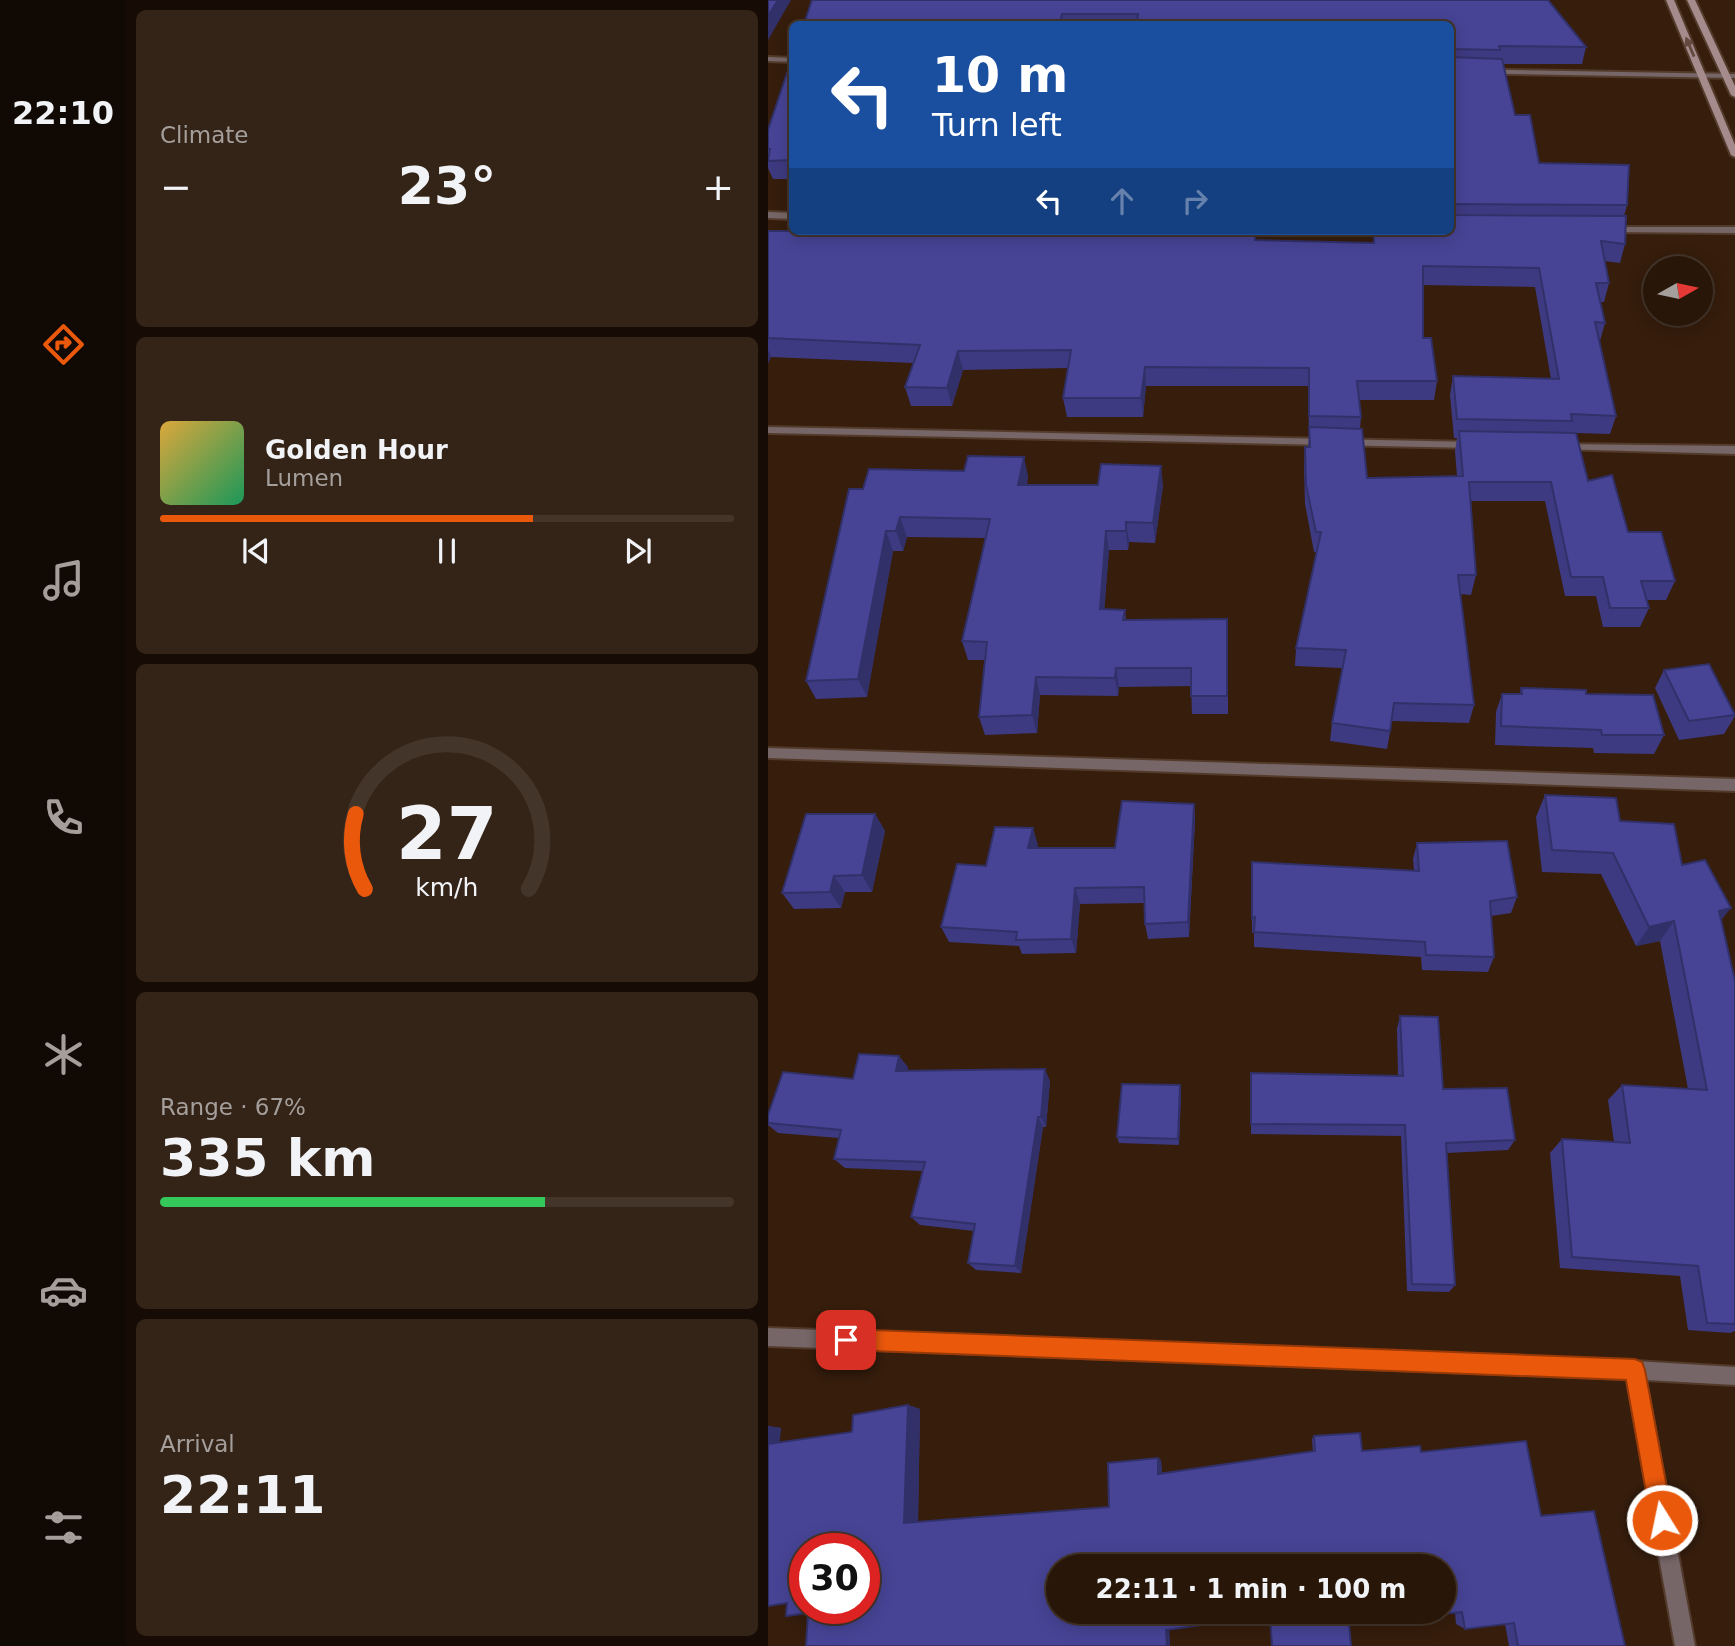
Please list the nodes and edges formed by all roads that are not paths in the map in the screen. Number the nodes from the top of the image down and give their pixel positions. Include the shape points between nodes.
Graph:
1 (1670, 0) edge
2 (1691, 0) edge
3 (768, 59) edge
4 (789, 60) edge
5 (1454, 71) edge
6 (1702, 76) junction
7 (1730, 76) edge
8 (1735, 95) edge
9 (1735, 155) edge
10 (768, 215) edge
11 (789, 215) edge
12 (1598, 229) edge
13 (1735, 230) edge
14 (768, 429) edge
15 (1484, 445) edge
16 (1554, 447) edge
17 (1735, 450) edge
18 (768, 753) edge
19 (1735, 785) edge
20 (768, 1337) edge
21 (1635, 1370) junction
22 (1735, 1376) edge
23 (1685, 1646) edge

6 -> 1 main road
2 - 7 main road
3 - 4 street
5 - 6 street
6 - 7 street
6 - 9 main road
7 - 8 main road
10 - 11 street
12 - 13 street
14 - 15 street
16 - 17 street
18 - 19 street
20 - 21 street
21 - 22 street
21 - 23 street

